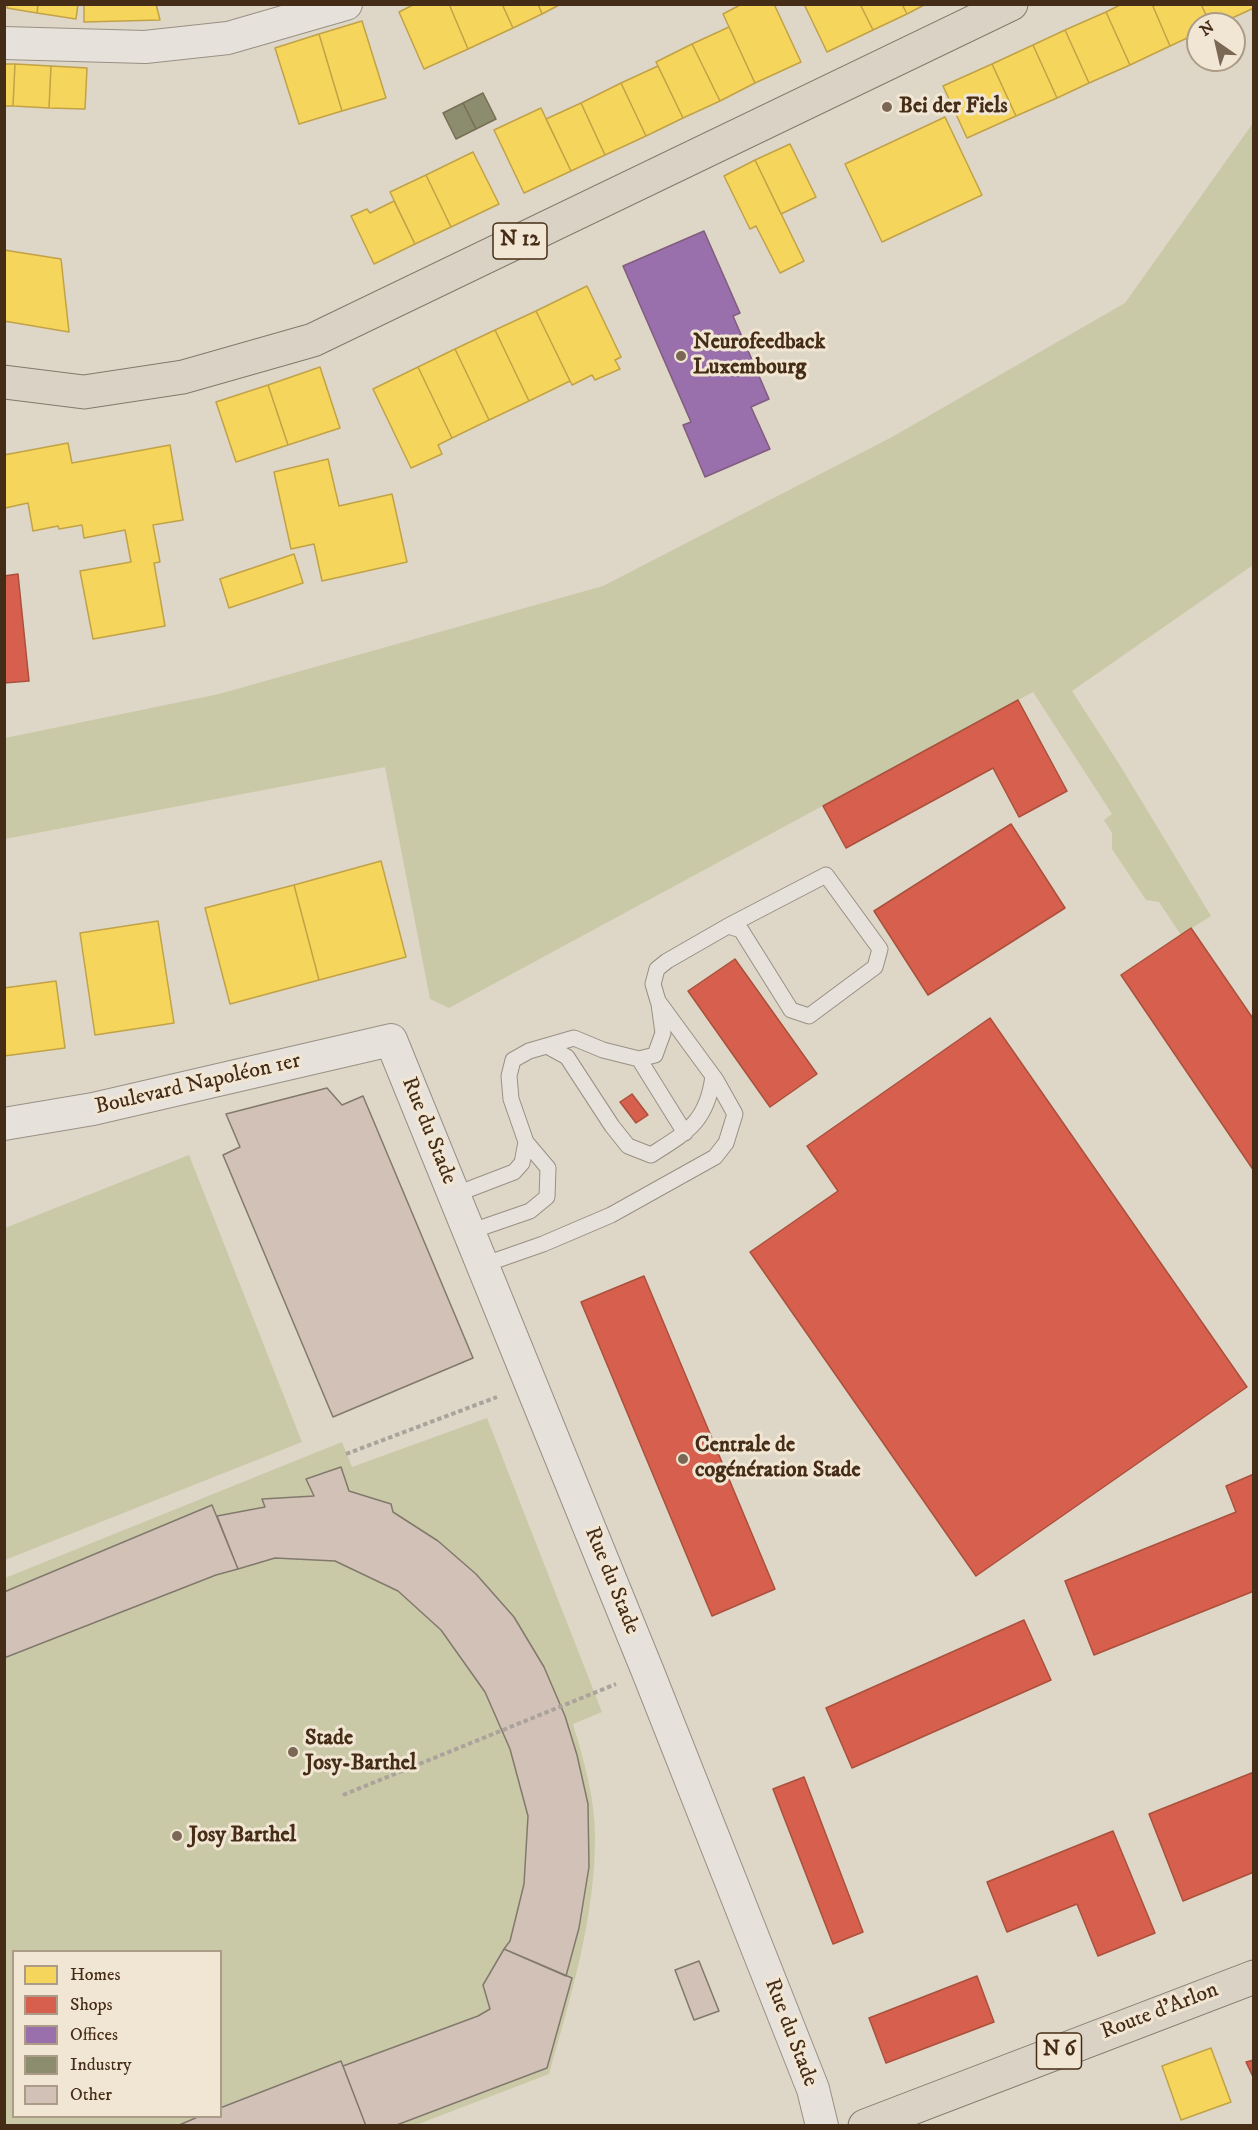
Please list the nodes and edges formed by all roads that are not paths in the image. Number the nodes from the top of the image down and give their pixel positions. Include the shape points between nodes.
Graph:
1 (346, 4) edge
2 (1011, 4) edge
3 (4, 43) edge
4 (4, 382) edge
5 (729, 926) junction
6 (658, 1001) junction
7 (391, 1040) joint
8 (547, 1046) junction
9 (639, 1059) junction
10 (713, 1076) junction
11 (4, 1124) edge
12 (685, 1133) junction
13 (526, 1142) junction
14 (454, 1195) junction
15 (469, 1232) junction
16 (483, 1265) junction
17 (1254, 1977) edge
18 (822, 2126) edge
19 (865, 2126) edge

1 - 3 street via 216,40 145,47
2 - 4 main road, N 12 via 313,340 183,377 84,392
5 - 5 lane via 741,930 791,1010 809,1016 875,967 880,949 826,875
5 - 6 lane via 657,969 653,984
6 - 9 lane via 663,1033 655,1054
6 - 10 lane
7 - 11 street, Boulevard Napoléon 1er via 93,1109
7 - 14 street, Rue du Stade
8 - 9 lane via 574,1038
8 - 12 lane via 567,1058 628,1146 651,1155
8 - 13 lane via 513,1060 509,1076 511,1099
9 - 12 lane
10 - 12 lane via 711,1094 697,1121
10 - 16 lane via 735,1114 726,1143 715,1156 611,1215
13 - 14 lane via 522,1163 514,1172
13 - 15 lane via 548,1168 548,1197 530,1211
14 - 15 street, Rue du Stade
15 - 16 street, Rue du Stade
16 - 18 street, Rue du Stade via 813,2089
17 - 19 main road, Route d'Arlon / N 6

